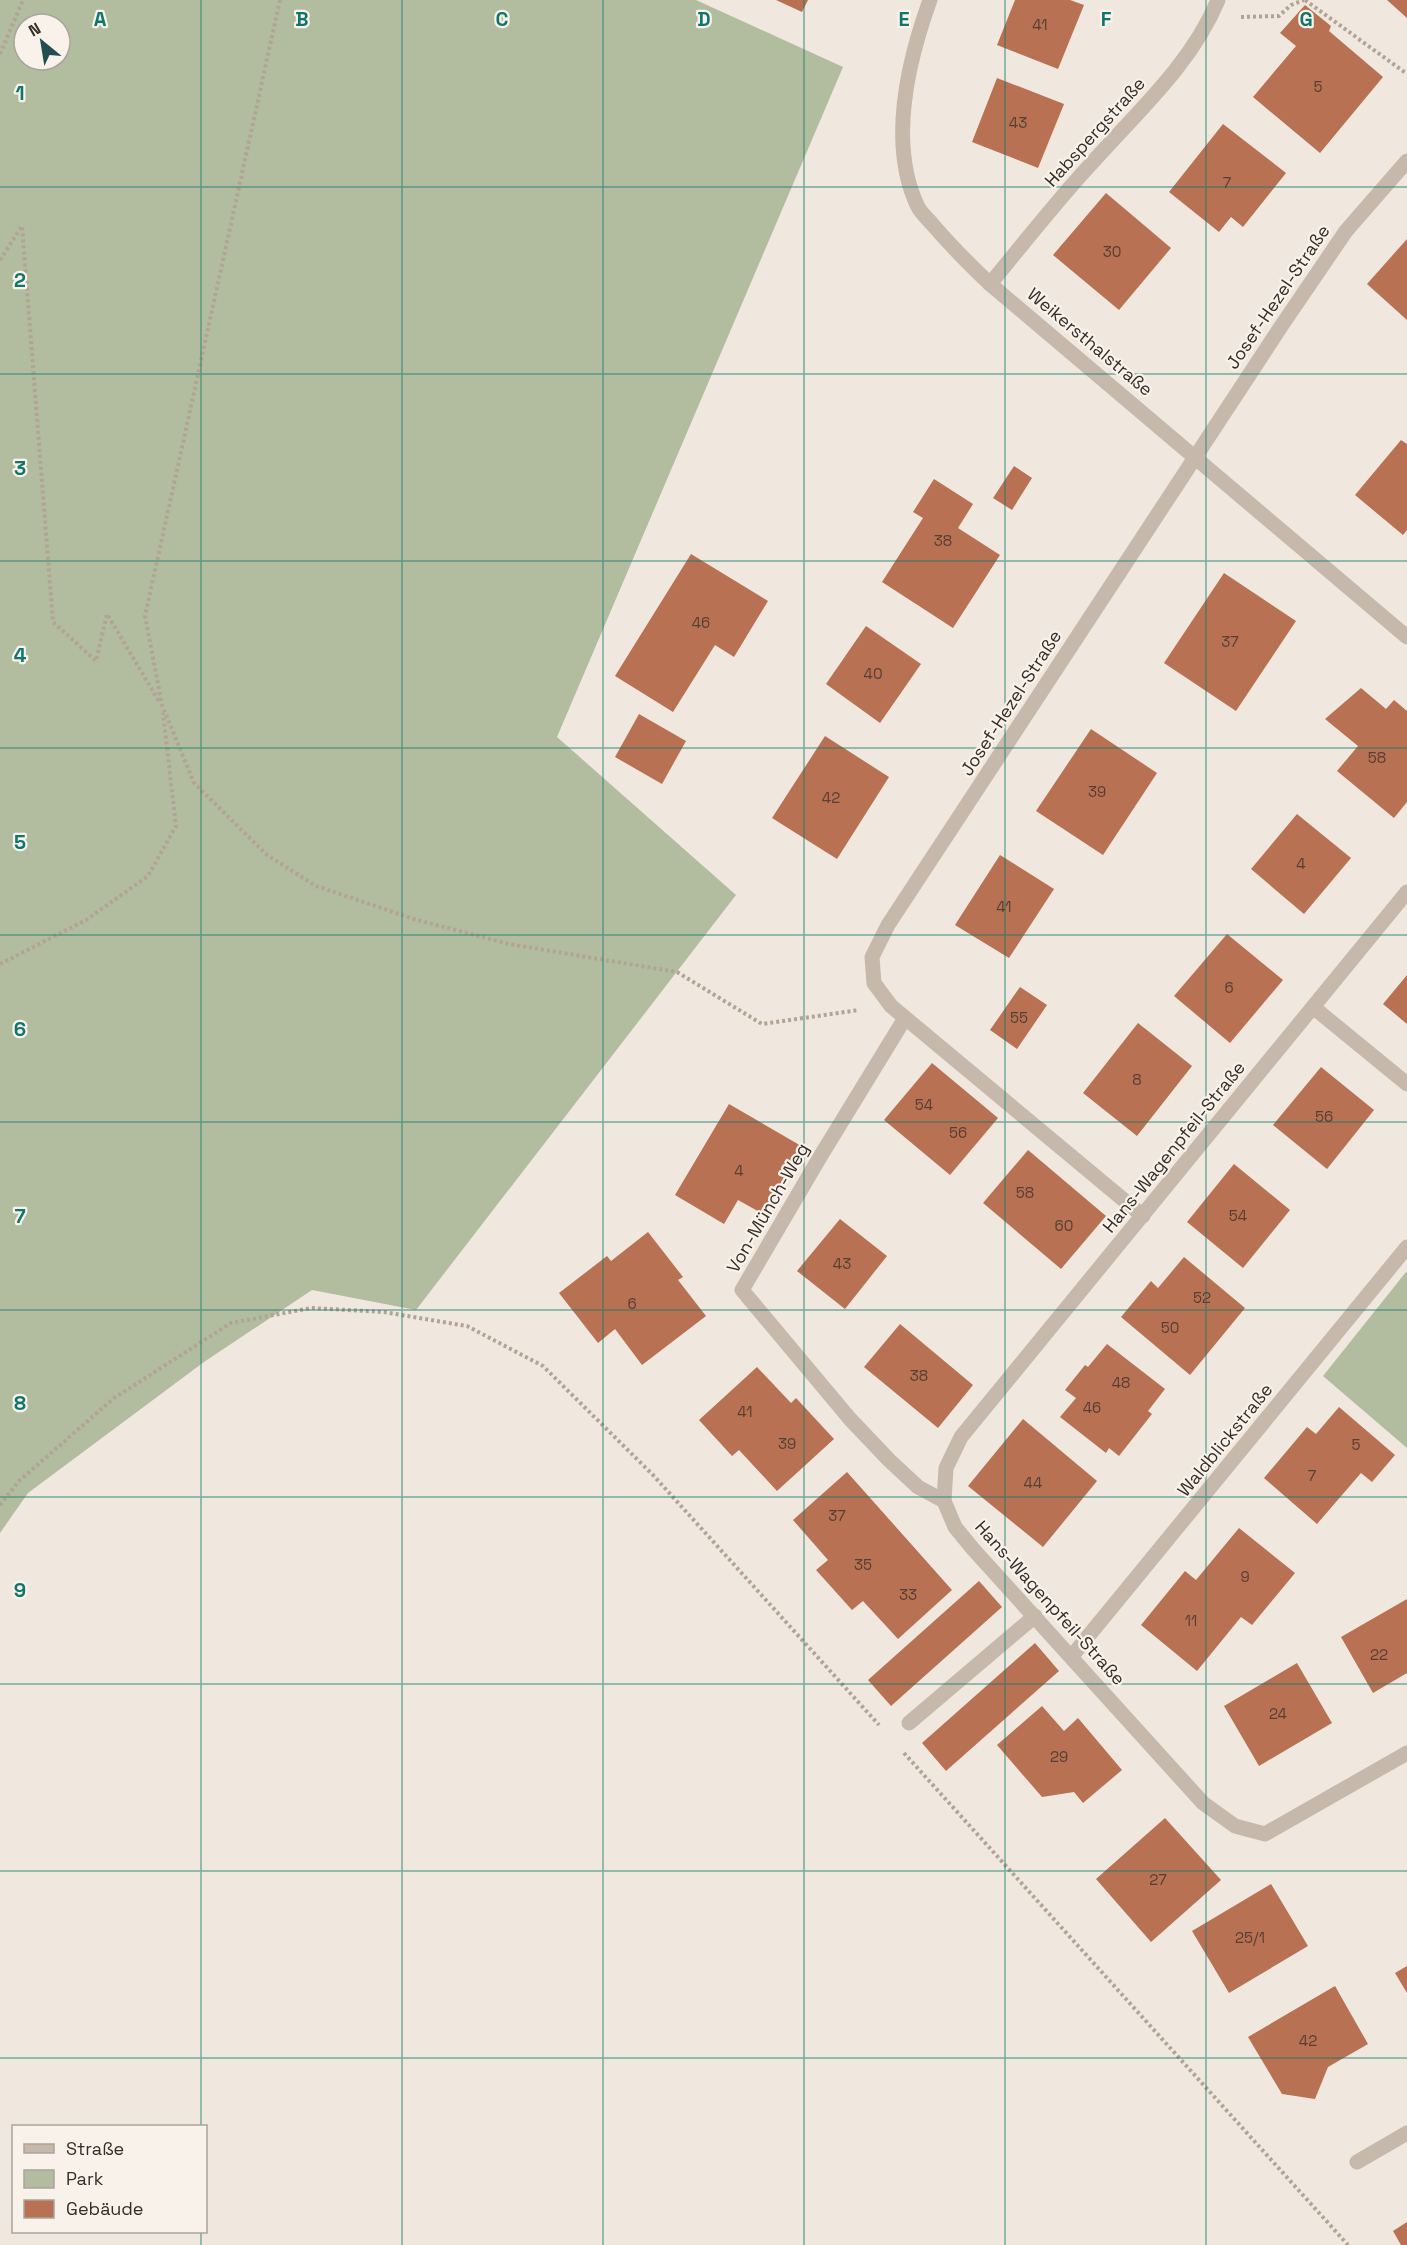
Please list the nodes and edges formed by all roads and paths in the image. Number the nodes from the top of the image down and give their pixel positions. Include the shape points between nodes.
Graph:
1 (23, 0) edge
2 (279, 0) edge
3 (930, 0) edge
4 (1218, 0) edge
5 (1305, 0) edge
6 (1211, 18) junction
7 (0, 54) edge
8 (1407, 74) edge
9 (1407, 161) edge
10 (0, 260) edge
11 (990, 284) junction
12 (1196, 456) junction
13 (1407, 636) edge
14 (162, 705) junction
15 (1407, 892) edge
16 (0, 964) edge
17 (891, 1006) junction
18 (1313, 1007) junction
19 (905, 1018) junction
20 (1407, 1084) edge
21 (1143, 1216) junction
22 (1407, 1247) edge
23 (944, 1502) junction
24 (0, 1505) edge
25 (1035, 1616) junction
26 (1072, 1656) junction
27 (909, 1723) dead end
28 (883, 1729) dead end
29 (898, 1746) dead end
30 (1407, 1753) edge
31 (1407, 2133) edge
32 (1357, 2162) dead end
33 (1348, 2245) edge

1 - 7 path
2 - 14 path via 145,616
3 - 11 street, Weikersthalstraße via 909,72 903,119 904,161 918,208
4 - 6 street, Habspergstraße
5 - 6 path via 1291,5 1279,16
5 - 8 path
6 - 11 street, Habspergstraße via 1182,63 1089,165
9 - 12 street, Josef-Hezel-Straße via 1346,231
10 - 14 path via 22,226 53,622 96,661 107,614
11 - 12 street, Weikersthalstraße
12 - 13 street, Weikersthalstraße
12 - 17 street, Josef-Hezel-Straße via 888,925 872,957 874,983
14 - 16 path via 176,826 148,876 86,920
14 - 17 path via 194,783 267,855 315,886 417,920 510,944 677,972 762,1024
15 - 18 street, Hans-Wagenpfeil-Straße
17 - 19 street, Josef-Hezel-Straße
18 - 20 street
18 - 21 street, Hans-Wagenpfeil-Straße
19 - 21 street, Josef-Hezel-Straße
19 - 23 street, Von-Münch-Weg via 742,1290 889,1460 918,1487
21 - 23 street, Hans-Wagenpfeil-Straße via 962,1437 946,1468
22 - 26 street, Waldblickstraße
23 - 25 street, Hans-Wagenpfeil-Straße via 955,1527
24 - 28 path via 19,1481 114,1398 231,1323 311,1308 384,1312 467,1326 543,1366 652,1475
25 - 26 street, Hans-Wagenpfeil-Straße
25 - 27 street
26 - 30 street, Hans-Wagenpfeil-Straße via 1203,1803 1235,1826 1265,1834
29 - 33 path
31 - 32 street

